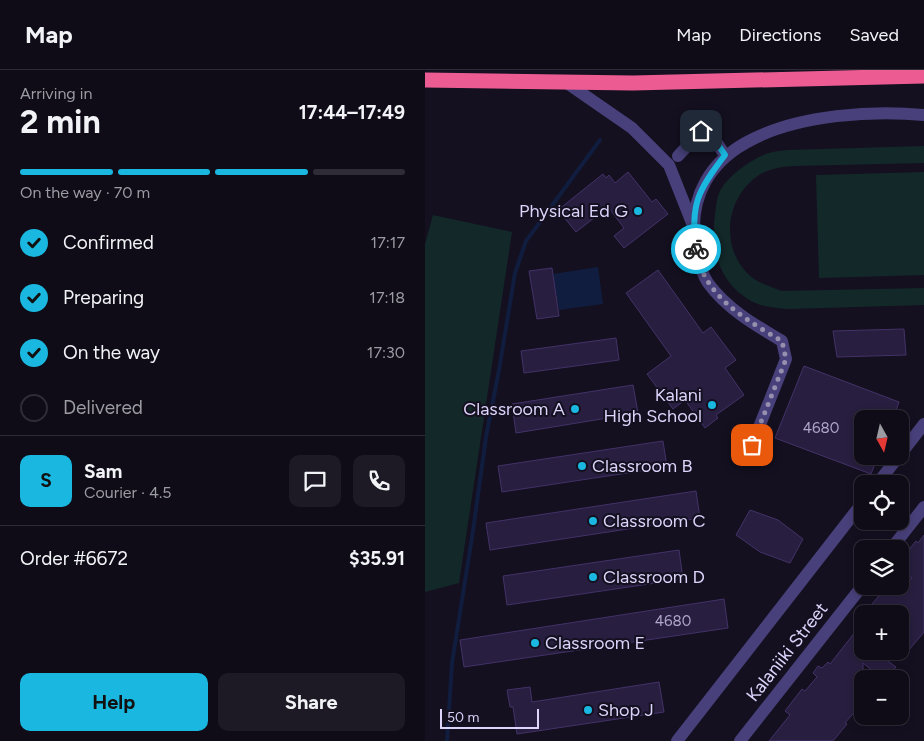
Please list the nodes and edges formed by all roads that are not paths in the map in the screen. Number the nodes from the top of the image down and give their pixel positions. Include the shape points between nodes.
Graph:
1 (924, 76) edge
2 (425, 80) edge
3 (567, 83) junction
4 (924, 115) edge
5 (725, 155) junction
6 (678, 156) dead end
7 (693, 226) junction
8 (924, 424) edge
9 (909, 443) edge
10 (752, 445) dead end
11 (892, 465) edge
12 (884, 475) edge
13 (924, 507) edge
14 (854, 514) edge
15 (898, 540) edge
16 (855, 595) edge
17 (677, 741) edge
18 (740, 741) edge

1 - 3 highway
2 - 3 highway
3 - 7 street via 632,128 669,165
4 - 5 street via 850,114 794,124 753,138
5 - 6 street via 710,133 701,131
5 - 7 street via 709,176 696,203
7 - 10 street via 697,255 707,281 745,319 782,341 786,359
8 - 9 street
11 - 12 street
13 - 15 street
14 - 17 street
16 - 18 street, Kalaniiki Street

